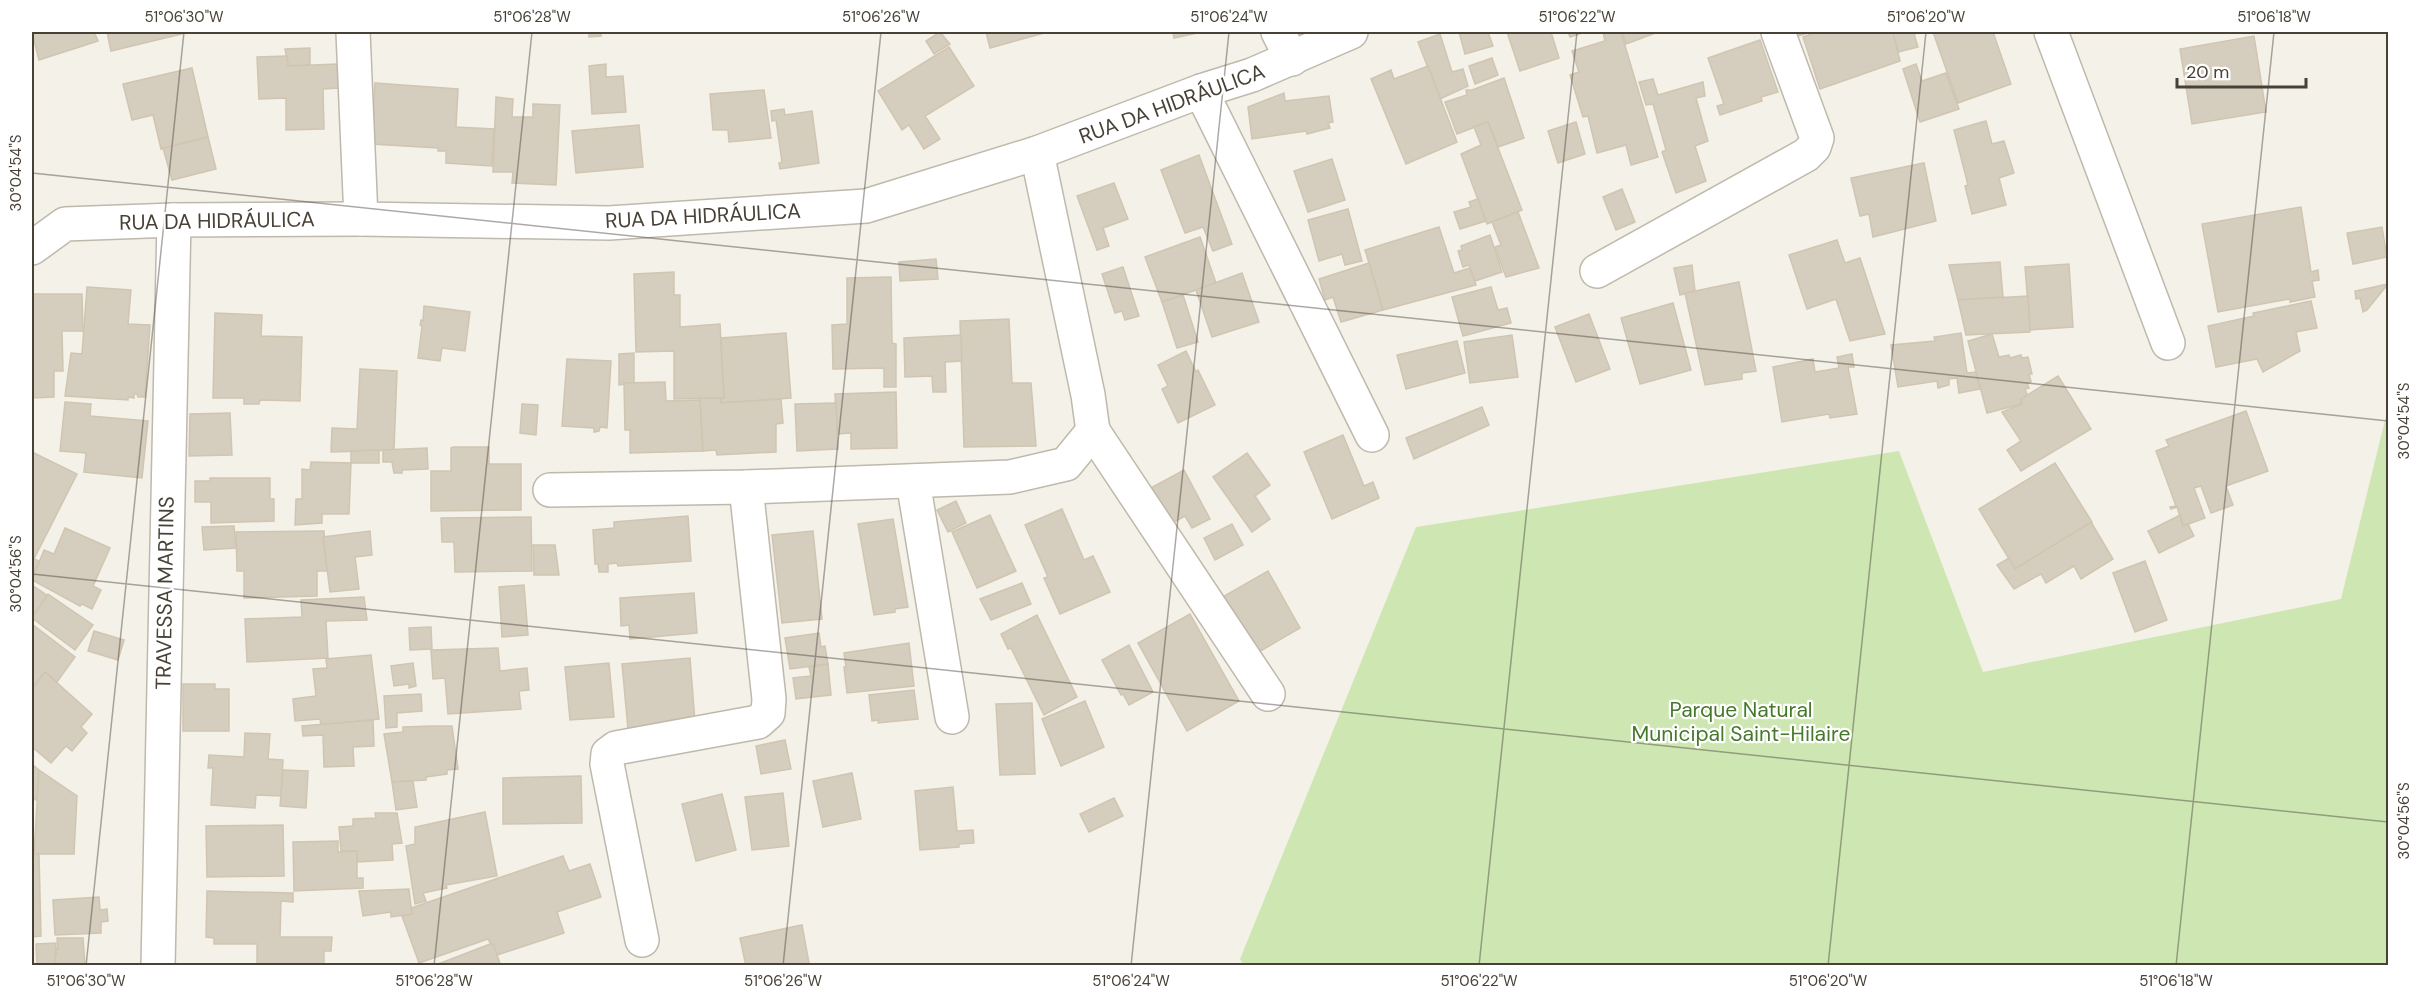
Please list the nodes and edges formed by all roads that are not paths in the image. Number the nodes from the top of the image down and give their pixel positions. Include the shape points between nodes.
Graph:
1 (353, 32) edge
2 (1351, 32) edge
3 (1778, 32) edge
4 (2051, 32) edge
5 (1285, 45) edge
6 (1201, 91) junction
7 (1037, 153) junction
8 (361, 219) junction
9 (174, 220) junction
10 (32, 224) edge
11 (65, 224) junction
12 (32, 248) edge
13 (1597, 271) dead end
14 (2168, 343) dead end
15 (1094, 431) junction
16 (1372, 435) dead end
17 (913, 481) junction
18 (746, 487) junction
19 (550, 490) dead end
20 (1268, 694) dead end
21 (952, 717) dead end
22 (642, 940) dead end
23 (158, 966) edge

1 - 8 street
2 - 5 street, RUA DA HIDRÁULICA
3 - 13 street via 1817,138 1814,147
4 - 14 street
5 - 6 street, RUA DA HIDRÁULICA via 1252,75
6 - 7 street, RUA DA HIDRÁULICA
6 - 16 street
7 - 8 street, RUA DA HIDRÁULICA via 866,206 609,223
7 - 15 street
8 - 9 street, RUA DA HIDRÁULICA
9 - 11 street, RUA DA HIDRÁULICA
9 - 23 street, TRAVESSA MARTINS
10 - 11 street, RUA DA HIDRÁULICA
11 - 12 street
15 - 17 street via 1066,464 1010,477
15 - 20 street
17 - 18 street
17 - 21 street
18 - 19 street
18 - 22 street via 768,713 758,722 616,748 608,754

